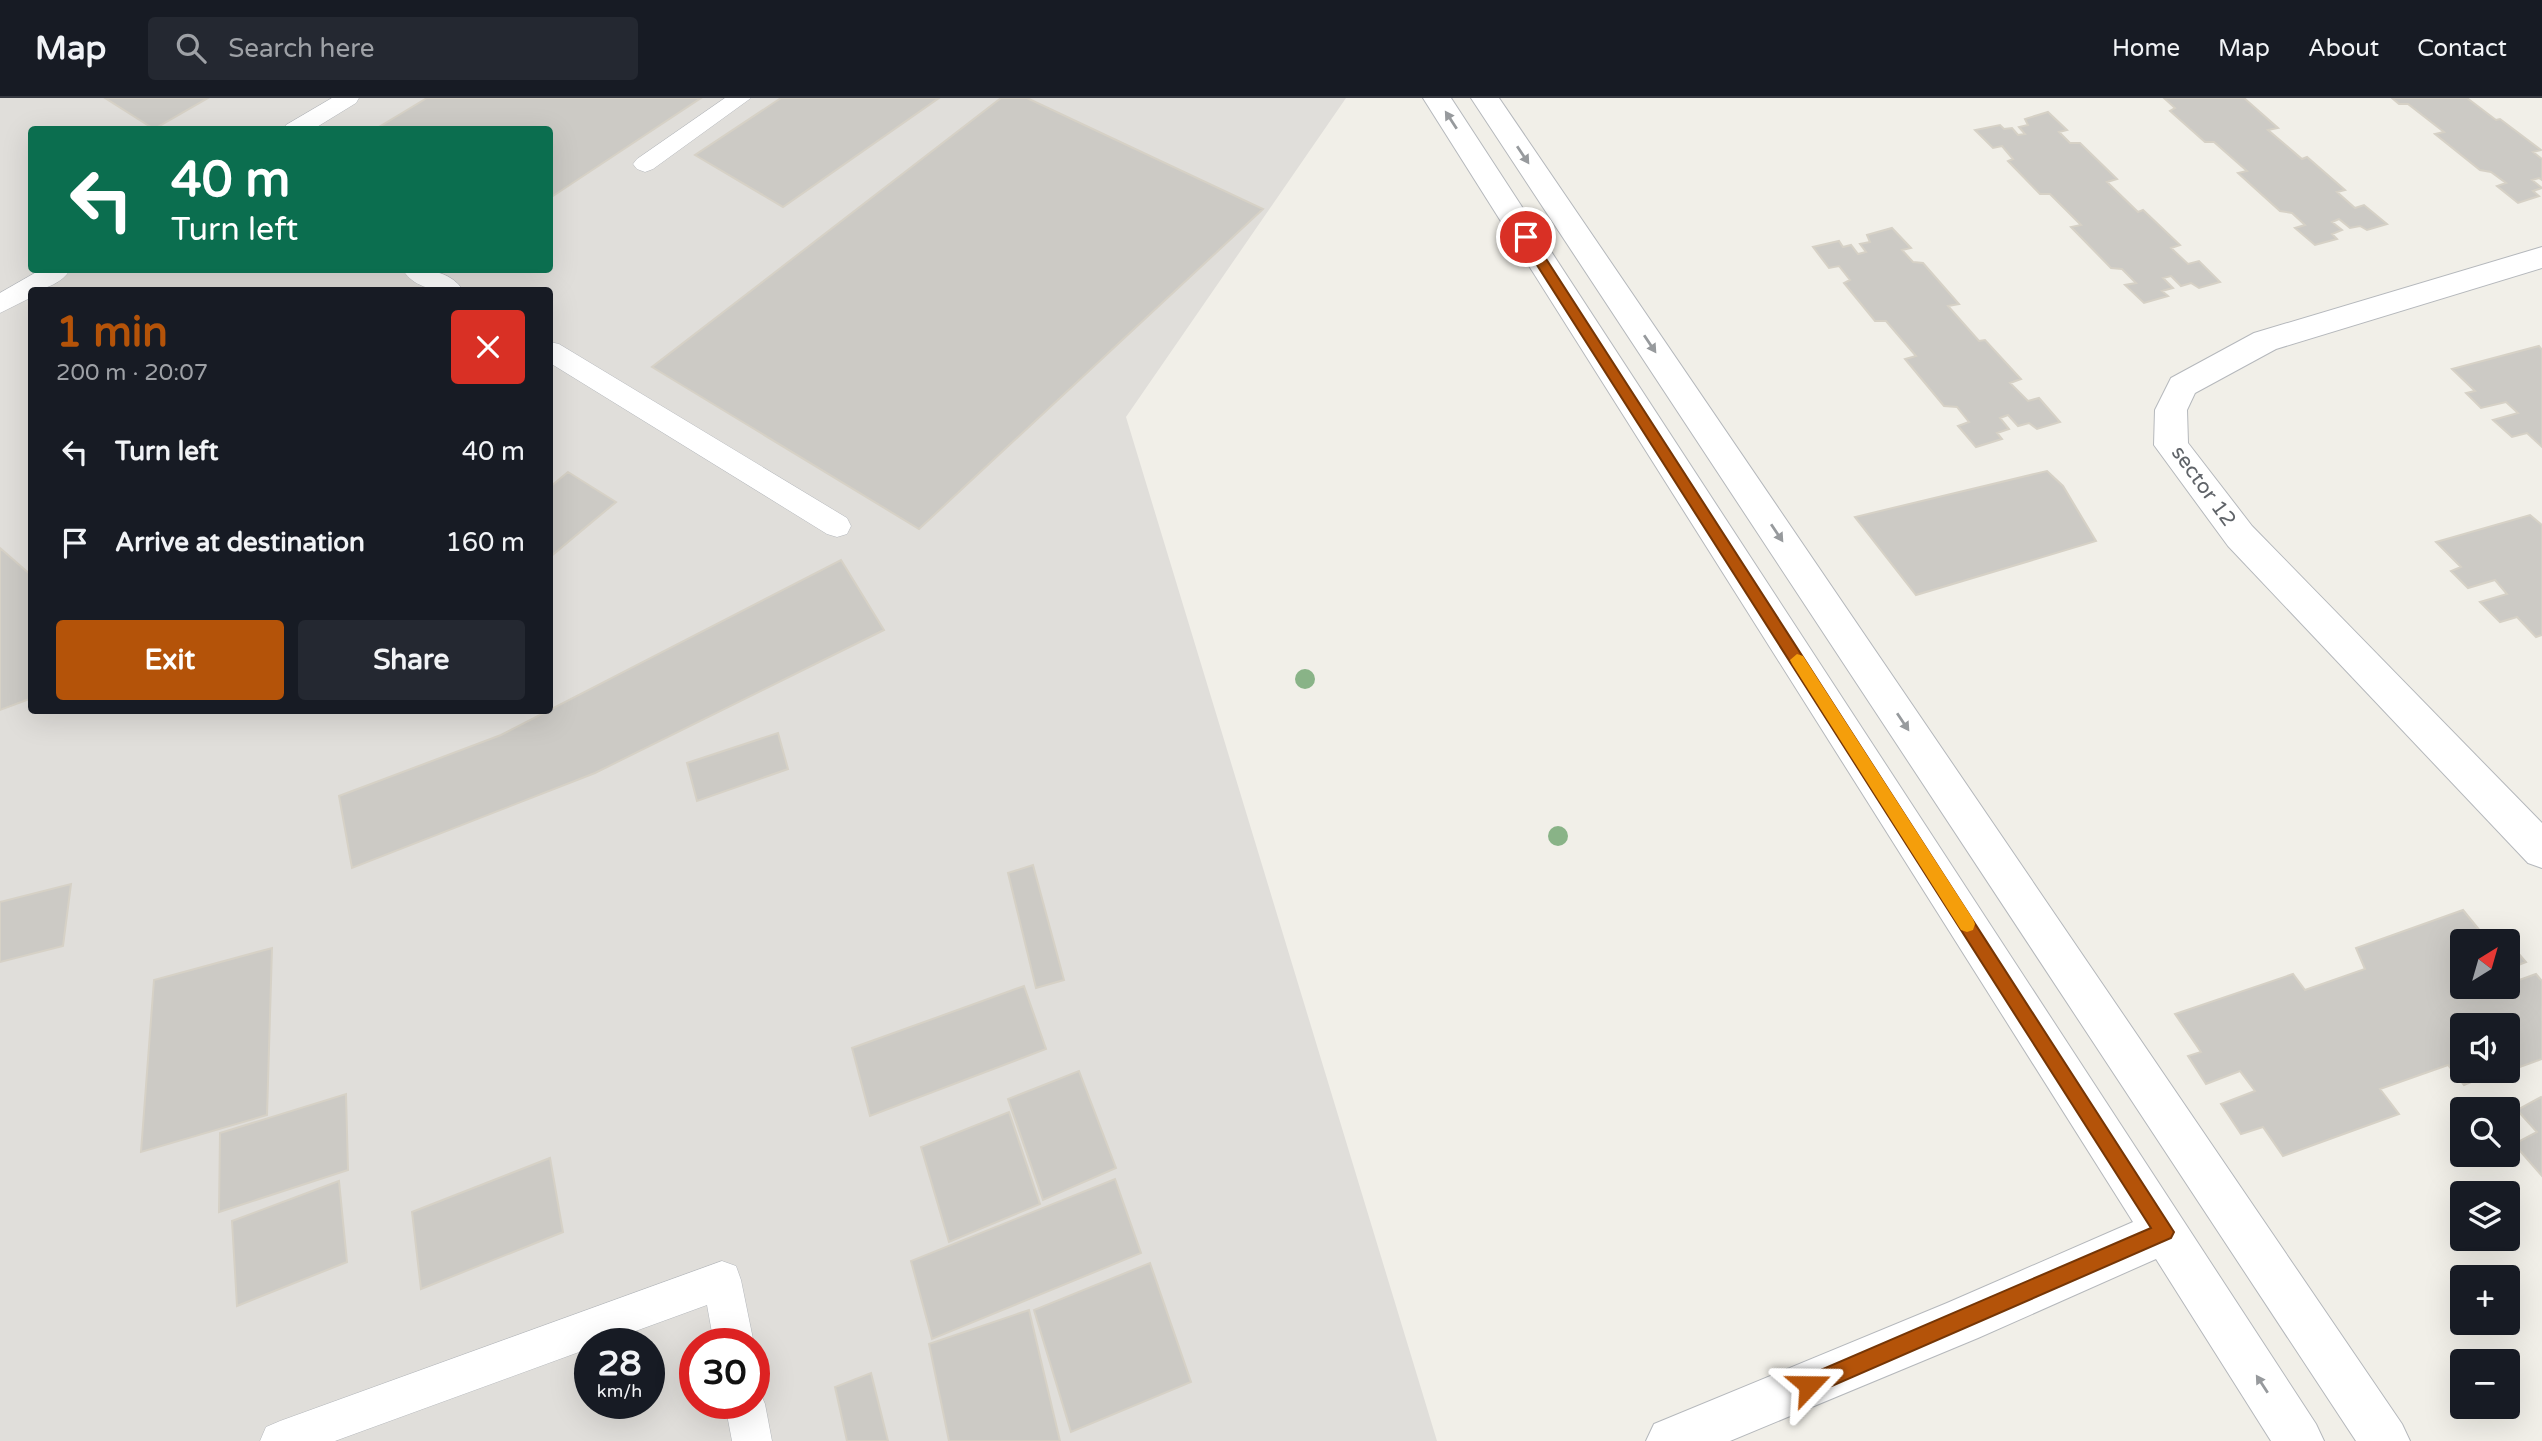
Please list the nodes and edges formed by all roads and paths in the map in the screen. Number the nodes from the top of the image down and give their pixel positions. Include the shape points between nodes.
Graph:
1 (348, 98) edge
2 (740, 98) edge
3 (1437, 98) edge
4 (1485, 98) edge
5 (301, 126) edge
6 (645, 164) dead end
7 (2542, 257) edge
8 (53, 273) edge
9 (420, 273) edge
10 (29, 287) edge
11 (445, 287) edge
12 (28, 288) edge
13 (0, 304) edge
14 (553, 353) edge
15 (838, 526) dead end
16 (2542, 849) edge
17 (2164, 1232) junction
18 (731, 1328) edge
19 (748, 1419) edge
20 (1720, 1432) edge
21 (280, 1441) edge
22 (752, 1441) edge
23 (1671, 1441) edge
24 (2299, 1441) edge
25 (2385, 1441) edge

1 - 5 lane
2 - 6 lane
17 -> 3 street
4 -> 25 street
7 - 16 street, sector 12 via 2265,341 2208,369 2182,386 2171,410 2171,445 2240,536
8 - 10 lane
9 - 11 lane
12 - 13 lane
14 - 15 lane
17 - 20 street
24 -> 17 street
18 - 21 lane via 722,1280
19 - 22 lane
20 - 23 street

